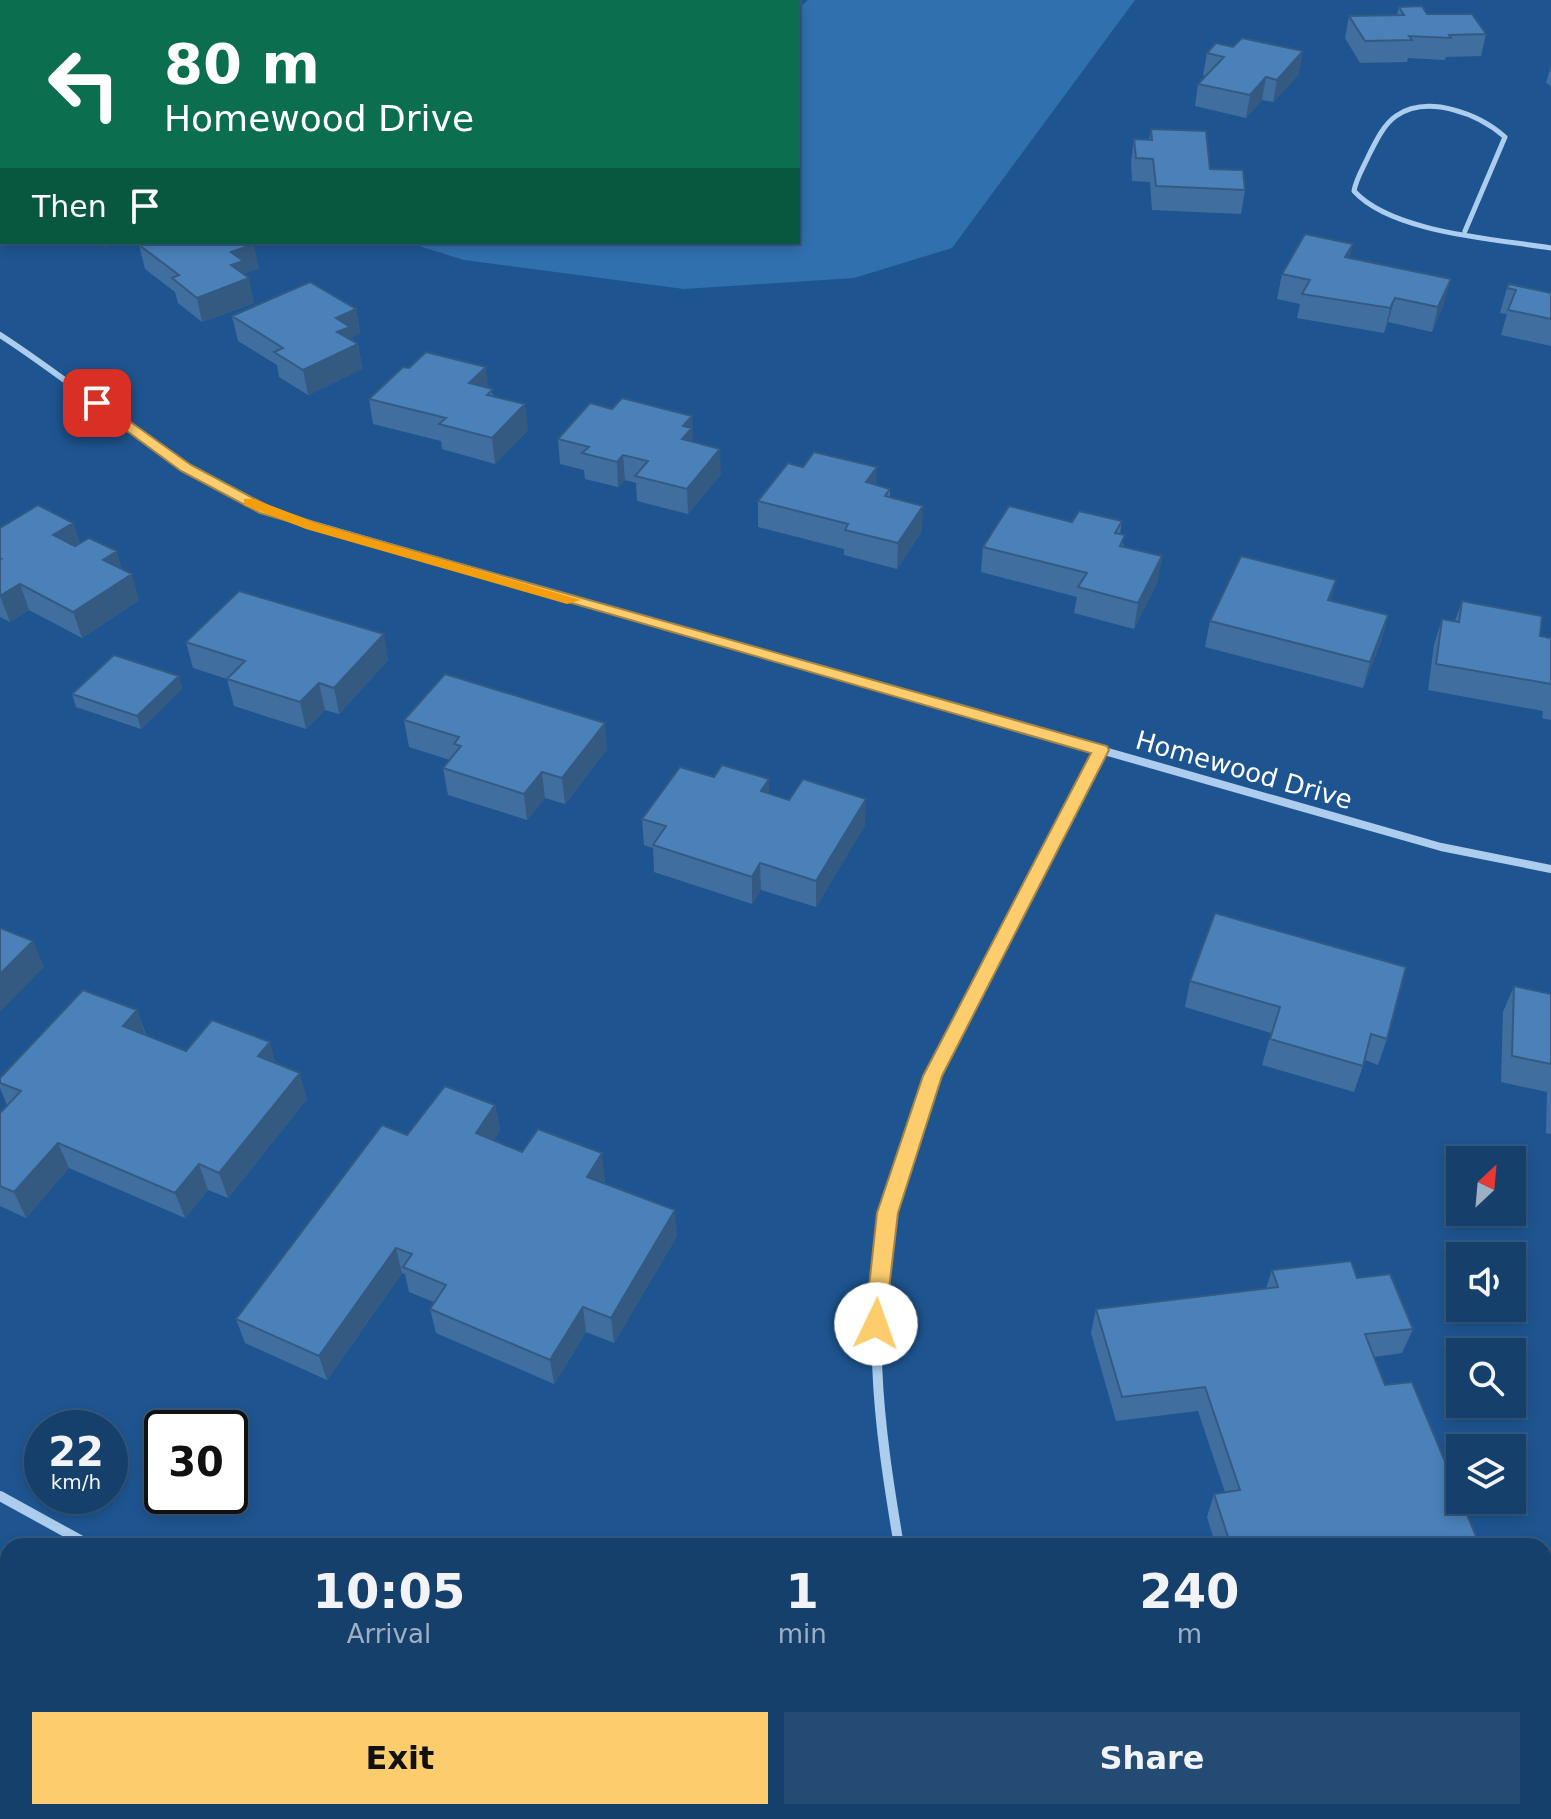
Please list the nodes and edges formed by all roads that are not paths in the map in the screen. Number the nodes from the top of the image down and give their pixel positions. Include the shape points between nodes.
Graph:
1 (1465, 231) junction
2 (1551, 248) edge
3 (0, 335) edge
4 (1101, 750) junction
5 (1551, 869) edge
6 (0, 1496) edge
7 (76, 1538) edge
8 (898, 1538) edge

1 - 1 street via 1505,137 1488,122 1457,111 1401,112 1389,123 1356,181 1357,198 1384,215
1 - 2 street
3 - 4 street, Homewood Drive via 186,468 265,510
4 - 5 street, Homewood Drive via 1441,847
4 - 8 street via 933,1076 888,1213 876,1301 876,1371
6 - 7 street

